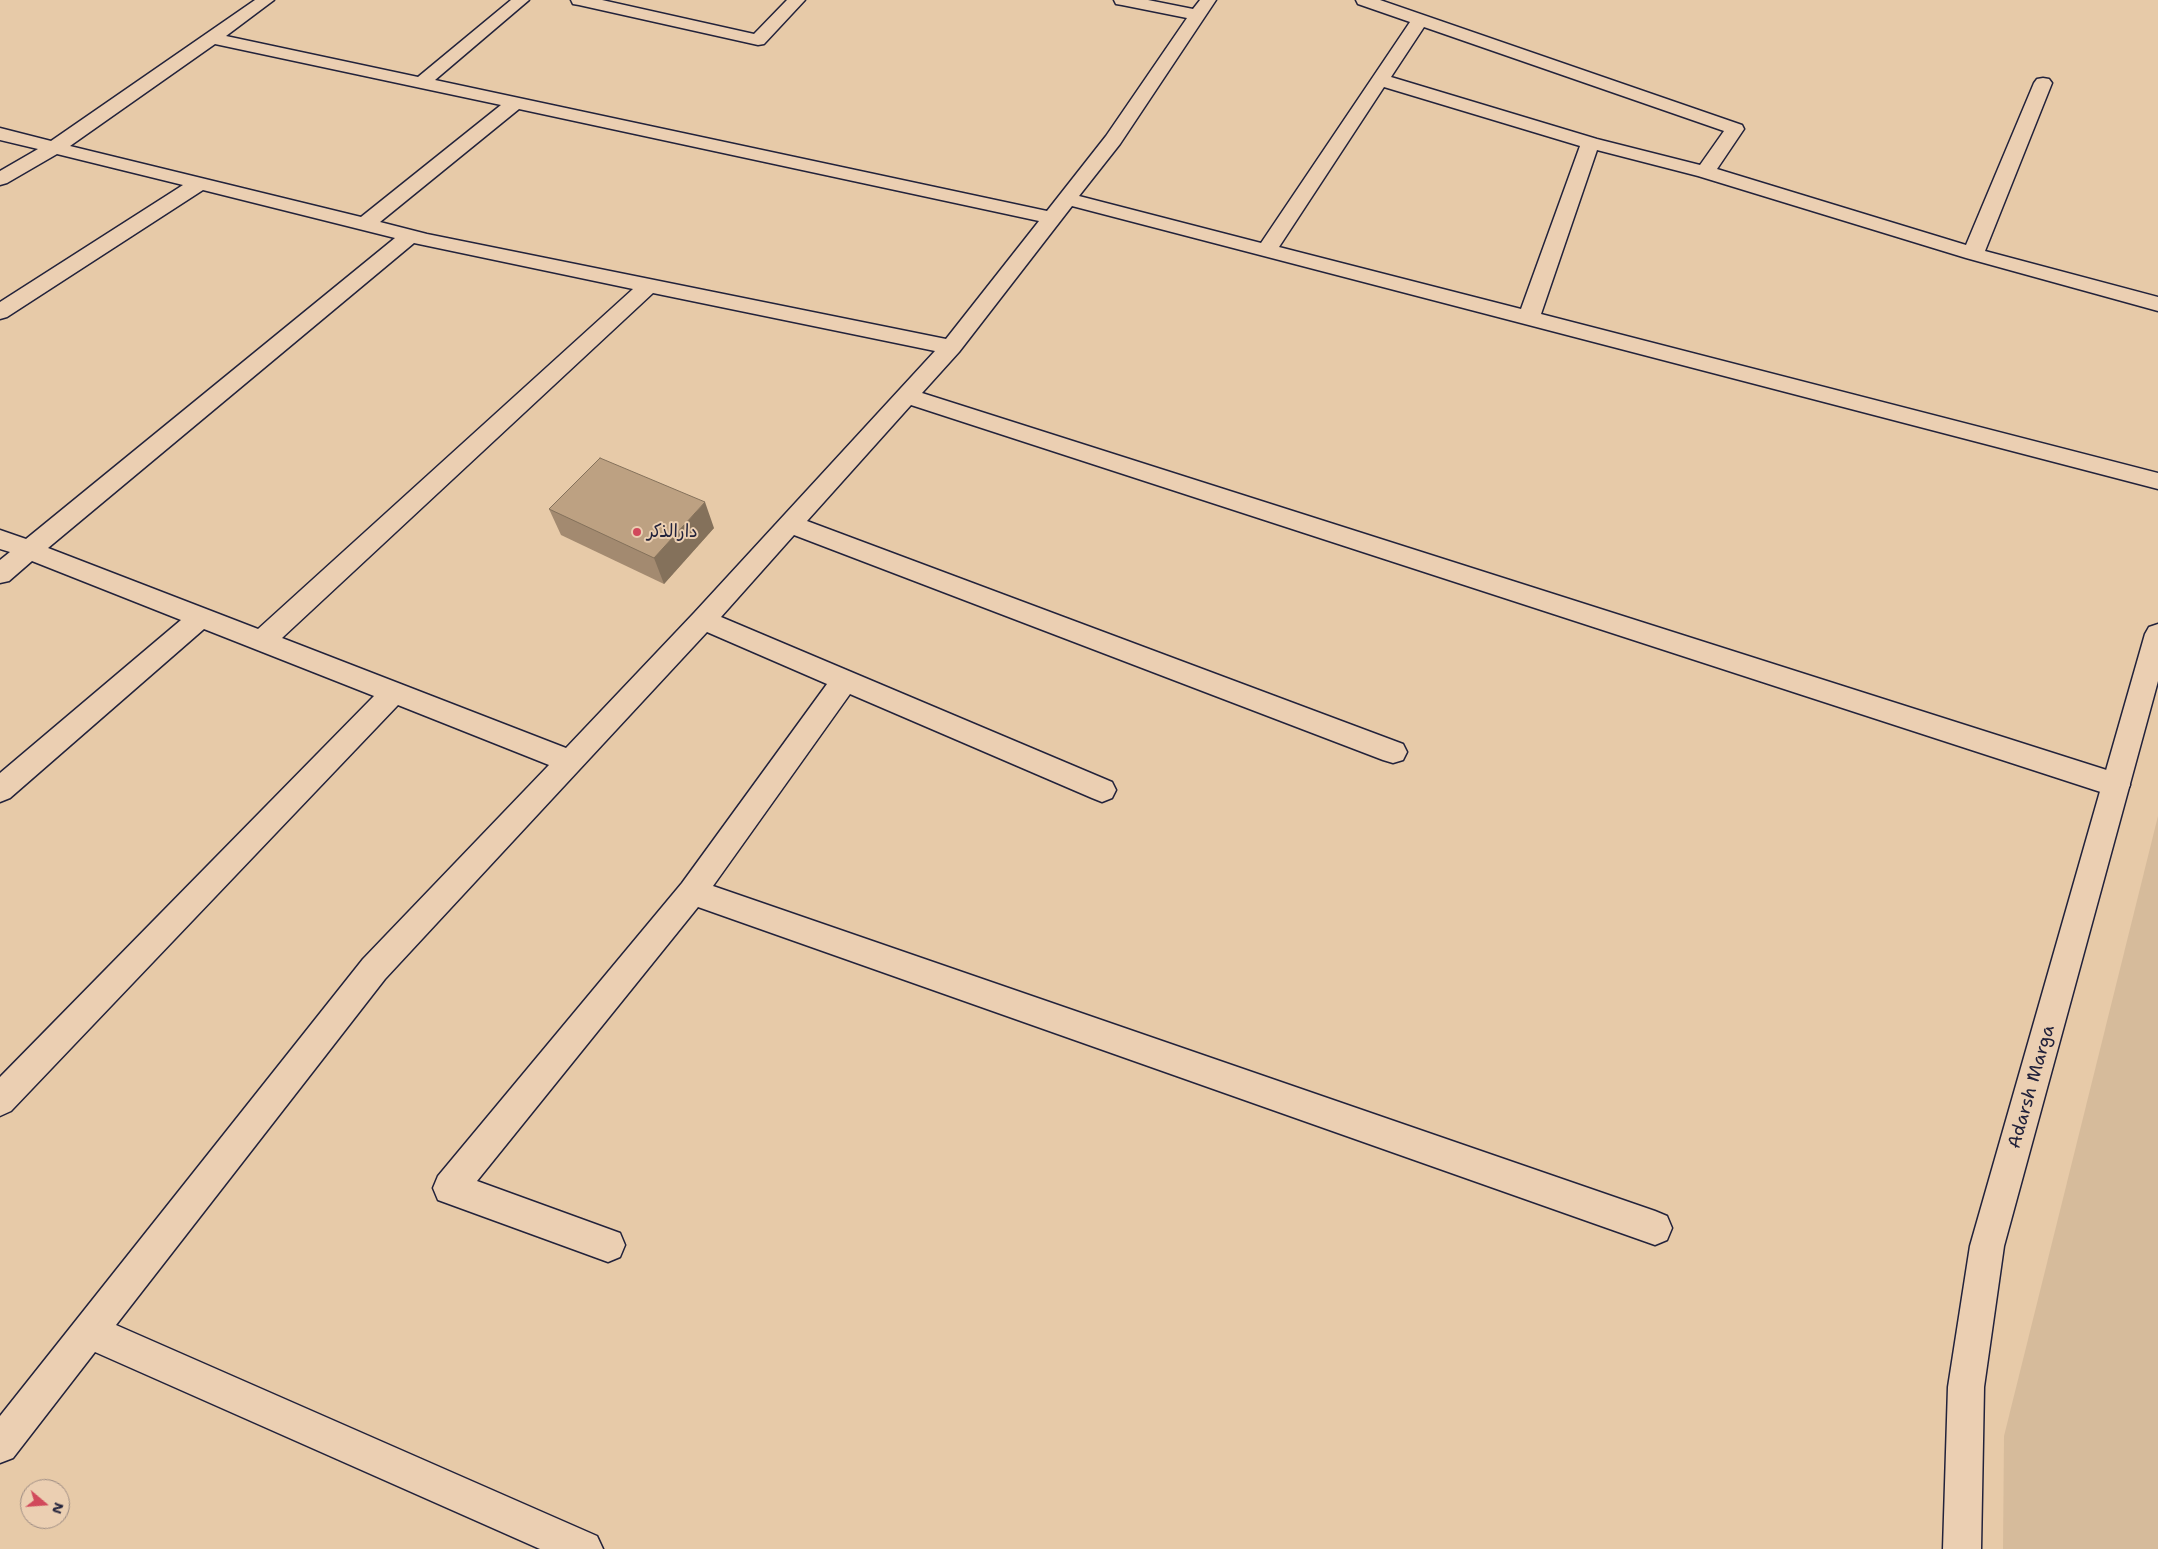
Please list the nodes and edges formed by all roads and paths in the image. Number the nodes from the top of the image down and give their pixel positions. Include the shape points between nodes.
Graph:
1 (266, 0) edge
2 (521, 0) edge
3 (579, 0) edge
4 (797, 0) edge
5 (1122, 0) edge
6 (1364, 0) edge
7 (1203, 7) edge
8 (1420, 20) junction
9 (212, 38) junction
10 (1380, 80) junction
11 (421, 83) junction
12 (2043, 83) dead end
13 (515, 103) junction
14 (0, 134) edge
15 (1590, 143) junction
16 (54, 148) junction
17 (1705, 172) junction
18 (0, 179) edge
19 (199, 184) junction
20 (1059, 209) junction
21 (365, 224) junction
22 (410, 236) junction
23 (1266, 250) junction
24 (1973, 254) junction
25 (649, 285) junction
26 (2158, 304) edge
27 (0, 312) edge
28 (1529, 318) junction
29 (951, 347) junction
30 (907, 396) junction
31 (2158, 480) edge
32 (790, 524) junction
33 (0, 539) edge
34 (29, 551) junction
35 (0, 574) edge
36 (201, 617) junction
37 (703, 620) junction
38 (2158, 634) edge
39 (262, 641) junction
40 (845, 680) junction
41 (394, 692) junction
42 (1394, 752) dead end
43 (570, 761) junction
44 (2116, 785) junction
45 (0, 790) edge
46 (1102, 790) dead end
47 (692, 892) junction
48 (0, 1100) edge
49 (1655, 1228) dead end
50 (608, 1245) dead end
51 (90, 1331) junction
52 (0, 1445) edge
53 (584, 1549) edge
54 (1962, 1549) edge

1 - 9 street
2 - 11 street
3 - 4 street via 758,40
5 - 7 street
6 - 8 street
7 - 20 street via 1113,140
8 - 10 street
8 - 17 street via 1735,129
9 - 11 street
9 - 16 street
10 - 15 street
10 - 23 street
11 - 13 street
12 - 24 street
13 - 20 street
13 - 21 street
14 - 16 street
15 - 17 street
15 - 28 street
16 - 18 street
16 - 19 street
17 - 24 street
19 - 21 street
19 - 27 street
20 - 23 street
20 - 29 street
21 - 22 street
22 - 25 street
22 - 34 street
23 - 28 street
24 - 26 street
25 - 29 street
25 - 39 street
28 - 31 street
29 - 30 street
30 - 32 street
30 - 44 street
32 - 37 street
32 - 42 street
33 - 34 street
34 - 35 street
34 - 36 street
36 - 39 street
36 - 45 street
37 - 40 street
37 - 43 street
38 - 44 street, Adarsh Marga
39 - 41 street
40 - 46 street
40 - 47 street
41 - 43 street
41 - 48 street
43 - 51 street via 374,969
44 - 54 street, Adarsh Marga via 1987,1246 1966,1387
47 - 49 street
47 - 50 street via 450,1188
51 - 52 street
51 - 53 street

